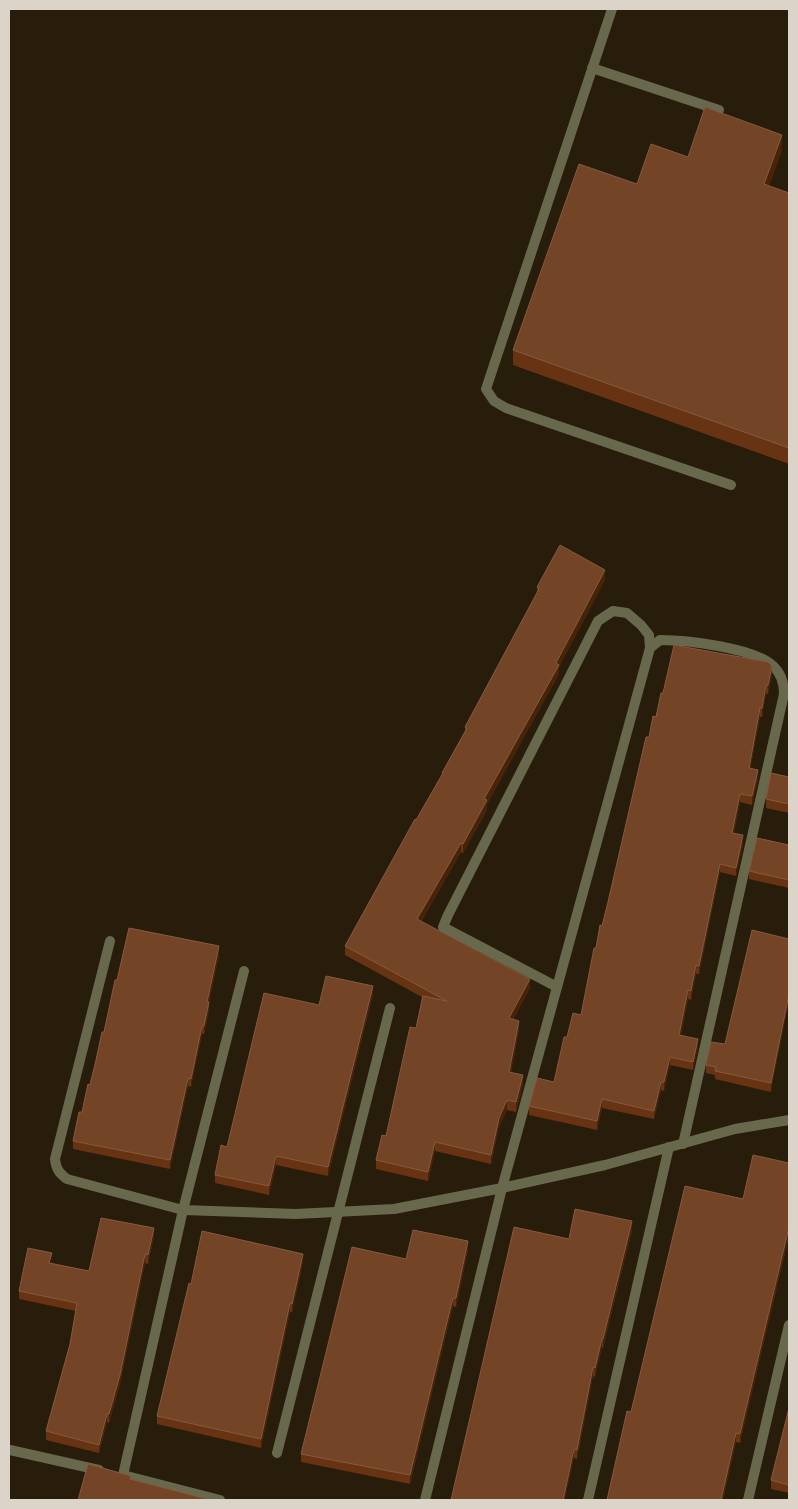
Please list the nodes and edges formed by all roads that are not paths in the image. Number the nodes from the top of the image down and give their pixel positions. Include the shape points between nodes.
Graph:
1 (612, 9) edge
2 (592, 68) junction
3 (719, 110) edge
4 (731, 485) dead end
5 (650, 648) junction
6 (110, 941) dead end
7 (244, 971) dead end
8 (557, 987) junction
9 (390, 1008) dead end
10 (789, 1120) edge
11 (683, 1144) junction
12 (669, 1147) junction
13 (502, 1188) junction
14 (183, 1210) junction
15 (339, 1211) junction
16 (789, 1325) edge
17 (10, 1450) edge
18 (277, 1453) dead end
19 (123, 1475) junction
20 (220, 1500) edge
21 (425, 1500) edge
22 (588, 1500) edge
23 (748, 1500) edge

1 - 2 street
2 - 3 street
2 - 4 street via 486,389 494,401 506,408
5 - 8 street
5 - 8 street via 649,635 627,613 613,610 598,622 444,927
5 - 11 street via 660,640 680,640 748,653 768,661 784,682 784,694
6 - 14 street via 56,1165 59,1173 67,1178
7 - 14 street
8 - 13 street
9 - 15 street
10 - 11 street via 735,1129
11 - 12 street
12 - 13 street
12 - 22 street
13 - 15 street via 394,1209
13 - 21 street
14 - 15 street via 296,1214
14 - 19 street
15 - 18 street
16 - 23 street
17 - 19 street
19 - 20 street

